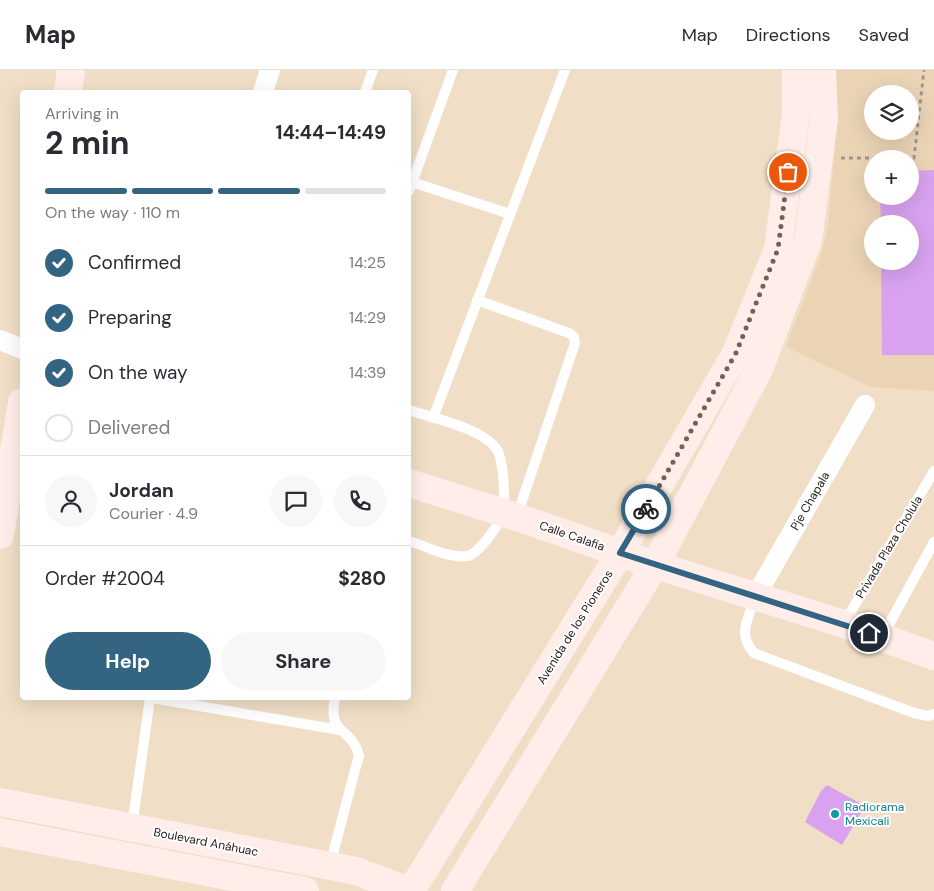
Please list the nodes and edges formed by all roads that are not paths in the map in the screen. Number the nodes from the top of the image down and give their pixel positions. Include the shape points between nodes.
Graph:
1 (71, 70) edge
2 (270, 70) edge
3 (373, 70) edge
4 (453, 70) edge
5 (565, 70) edge
6 (796, 70) edge
7 (822, 70) edge
8 (68, 90) edge
9 (263, 90) edge
10 (366, 90) edge
11 (411, 182) edge
12 (411, 185) edge
13 (510, 214) junction
14 (478, 300) junction
15 (0, 340) edge
16 (20, 348) edge
17 (864, 405) dead end
18 (411, 411) edge
19 (20, 414) edge
20 (433, 418) junction
21 (934, 471) edge
22 (411, 484) edge
23 (510, 516) junction
24 (0, 534) edge
25 (411, 541) edge
26 (934, 542) edge
27 (620, 553) junction
28 (655, 565) junction
29 (755, 597) junction
30 (844, 624) junction
31 (882, 637) junction
32 (934, 656) edge
33 (151, 700) edge
34 (163, 700) edge
35 (336, 700) edge
36 (934, 714) edge
37 (340, 730) junction
38 (0, 802) edge
39 (132, 828) junction
40 (0, 832) edge
41 (329, 866) junction
42 (305, 891) edge
43 (410, 891) edge
44 (455, 891) edge

1 - 8 street
2 - 9 street
3 - 10 lane
4 - 11 lane
5 - 13 lane
6 - 27 street, Avenida de los Pioneros via 796,113 778,249 736,353
7 - 28 street via 824,119 808,241 759,369
12 - 13 lane
13 - 14 lane
14 - 20 lane
14 - 23 lane via 569,333 575,343
15 - 16 street
17 - 29 street, Pje Chapala
18 - 20 lane
19 - 24 street
20 - 23 lane via 476,433 496,448
21 - 30 lane, Privada Plaza Cholula
22 - 23 street, Calle Calafia
23 - 25 lane via 480,549 469,556 453,555
23 - 27 street, Calle Calafia
26 - 31 lane
27 - 28 street, Calle Calafia
27 - 43 street, Avenida de los Pioneros
28 - 29 street, Calle Calafia
28 - 44 street
29 - 30 street, Calle Calafia
29 - 36 lane via 743,635 754,653 914,713
30 - 31 street, Calle Calafia
31 - 32 street, Calle Calafia
33 - 39 lane
34 - 37 lane
35 - 37 lane via 333,715
37 - 41 lane via 356,745 359,755
38 - 39 street, Boulevard Anáhuac
39 - 41 street, Boulevard Anáhuac
40 - 42 street
41 - 43 street, Boulevard Anáhuac via 356,871

